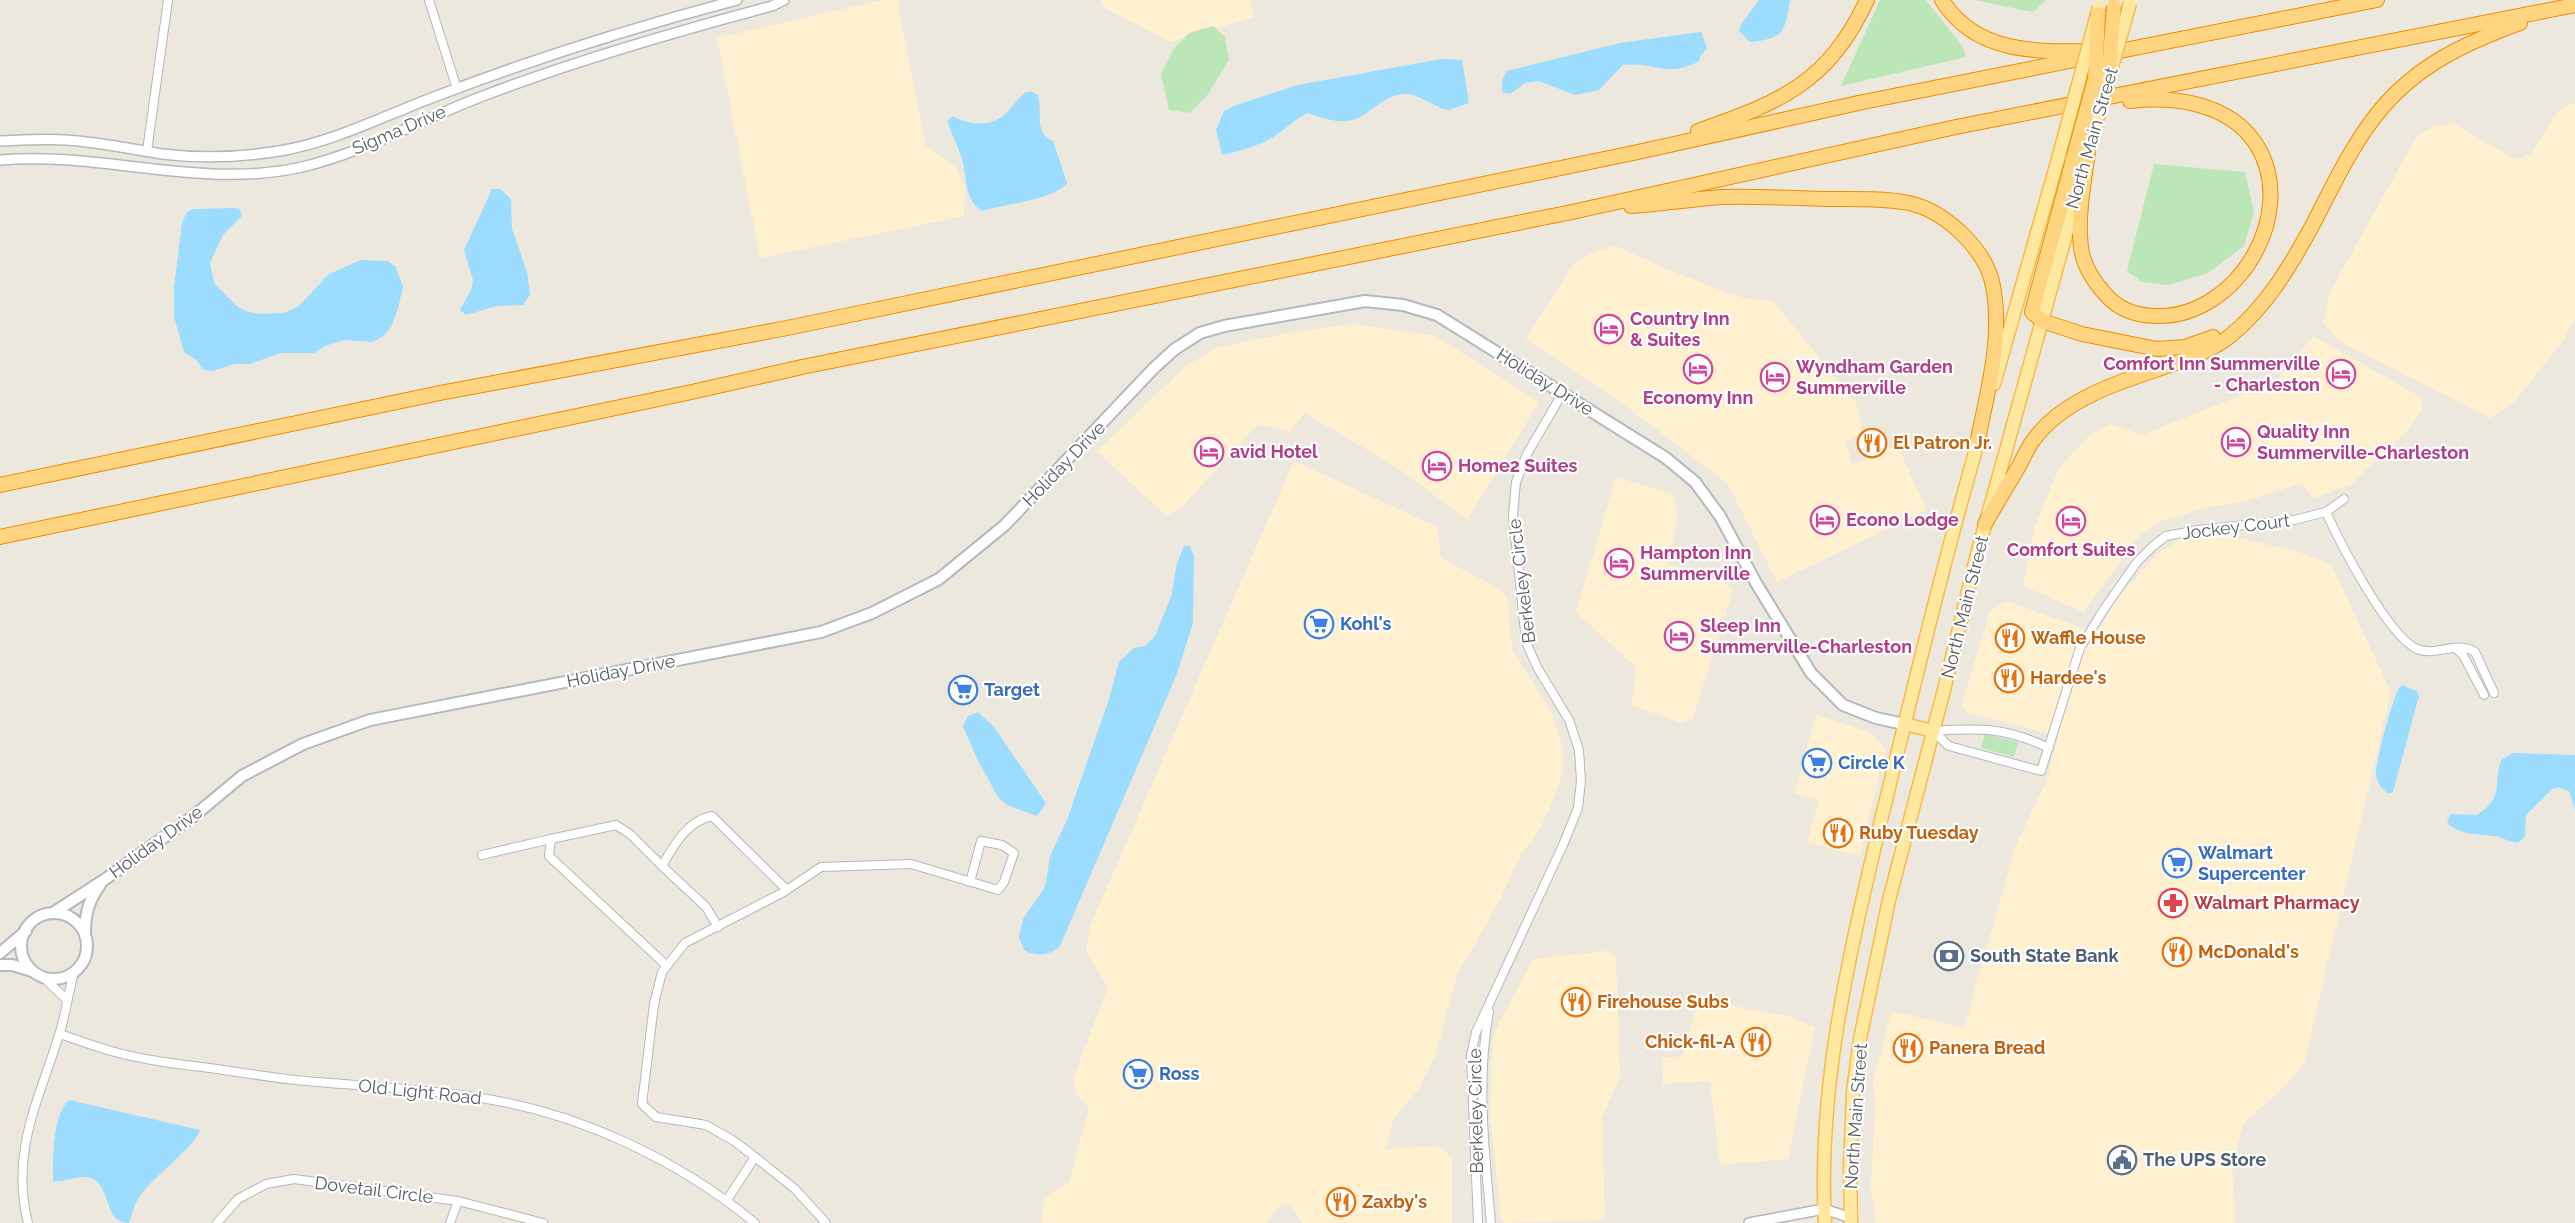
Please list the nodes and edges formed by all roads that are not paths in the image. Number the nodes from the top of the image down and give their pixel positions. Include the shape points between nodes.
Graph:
1 (168, 0) edge
2 (429, 0) edge
3 (737, 0) edge
4 (784, 0) edge
5 (1867, 0) edge
6 (1941, 0) edge
7 (2376, 0) edge
8 (2123, 2) edge
9 (2100, 5) edge
10 (2572, 6) edge
11 (2129, 51) junction
12 (2108, 82) joint
13 (457, 89) junction
14 (464, 103) junction
15 (2059, 107) junction
16 (0, 141) edge
17 (147, 151) junction
18 (1638, 152) junction
19 (2088, 153) junction
20 (0, 160) edge
21 (143, 168) junction
22 (1572, 212) junction
23 (2263, 304) junction
24 (2042, 321) junction
25 (1562, 394) junction
26 (1977, 444) junction
27 (0, 485) edge
28 (2344, 499) dead end
29 (2326, 512) junction
30 (1985, 524) junction
31 (0, 537) edge
32 (2453, 647) junction
33 (2494, 693) dead end
34 (2484, 695) dead end
35 (1904, 724) junction
36 (1933, 731) junction
37 (2049, 748) junction
38 (551, 840) junction
39 (482, 855) dead end
40 (662, 866) junction
41 (104, 880) junction
42 (970, 882) junction
43 (787, 891) junction
44 (53, 914) junction
45 (718, 927) junction
46 (26, 930) junction
47 (85, 935) junction
48 (0, 953) edge
49 (0, 965) edge
50 (667, 966) junction
51 (74, 972) junction
52 (38, 974) junction
53 (66, 999) junction
54 (1491, 1002) junction
55 (60, 1034) junction
56 (755, 1157) junction
57 (727, 1200) junction
58 (458, 1201) junction
59 (1824, 1209) junction
60 (1848, 1221) edge
61 (28, 1223) edge
62 (217, 1223) edge
63 (450, 1223) edge
64 (543, 1223) edge
65 (755, 1223) edge
66 (826, 1223) edge
67 (1478, 1223) edge
68 (1491, 1223) edge
69 (1749, 1223) edge
70 (1825, 1223) edge

1 - 17 street
2 - 13 street
3 - 13 street, Sigma Drive via 676,16
4 - 14 street, Sigma Drive via 545,72
5 - 18 highway via 1836,54 1797,87 1756,111
6 - 11 highway via 1952,17 1972,32 2015,48 2047,52
7 - 11 highway
8 - 12 highway, bridge
9 - 24 highway, bridge via 2095,79 2032,312
9 - 26 main road, North Main Street, bridge
10 - 15 highway
10 - 23 highway via 2475,39 2409,81 2377,114 2350,154 2285,275
11 - 18 highway via 1863,102
12 - 19 main road, North Main Street, bridge
13 - 14 street
13 - 17 street, Sigma Drive via 333,137 285,150 243,156
14 - 21 street, Sigma Drive via 367,146 301,167 224,175
15 - 19 highway via 2144,99 2179,101 2232,118 2264,156 2269,181 2264,231 2246,269 2222,293 2198,309 2171,316 2143,316 2114,304 2092,280 2081,248 2081,202
15 - 22 highway
16 - 17 street, Sigma Drive via 84,141
17 - 21 street
18 - 27 highway via 799,326 440,393
19 - 24 main road, North Main Street
20 - 21 street, Sigma Drive via 70,159
22 - 26 highway via 1722,197 1910,203 1933,213 1965,236 1993,284 1994,356
22 - 31 highway via 801,367
23 - 24 highway via 2218,335 2185,347 2157,350
23 - 30 highway via 2229,337 2197,354 2111,385 2057,417 2035,438
24 - 30 main road, North Main Street
25 - 35 main road, Holiday Drive via 1666,459 1695,482 1720,516 1811,673 1835,698 1876,718
25 - 41 main road, Holiday Drive via 1437,315 1403,305 1365,301 1200,333 1154,368 1005,525 939,579 872,614 821,632 370,720 303,744 242,776
25 - 54 street, Berkeley Circle via 1527,454 1516,482 1513,515 1526,642 1569,720 1579,750 1578,808
26 - 35 main road, North Main Street
28 - 29 street, Jockey Court
29 - 32 street via 2341,546 2402,638 2427,652
29 - 37 street, Jockey Court via 2294,520 2166,536 2152,547 2131,571 2080,648
30 - 36 main road, North Main Street
32 - 33 street via 2475,652
32 - 34 street via 2463,655
35 - 36 main road
35 - 59 main road, North Main Street via 1834,1041
36 - 37 street via 1991,729
36 - 37 street, Jockey Court via 1949,746 2041,771
36 - 60 main road, North Main Street via 1889,900 1860,1039 1853,1092
38 - 39 street
38 - 40 street via 616,825
38 - 50 street via 549,856
40 - 43 street via 677,840 701,818 712,816
40 - 45 street via 706,907
41 - 44 main road, Holiday Drive
41 - 47 main road, Holiday Drive via 86,912
42 - 42 street via 998,890 1014,853 1002,845 981,841
42 - 43 street via 910,864 855,865 820,867
43 - 45 street
44 - 46 main road via 43,916
44 - 47 main road via 73,919
45 - 50 street via 685,943
46 - 48 main road
46 - 52 main road via 22,952 26,963
47 - 51 main road via 86,956
49 - 52 main road
50 - 56 street via 654,1004 642,1104 656,1117 706,1125
51 - 52 main road via 65,978
51 - 53 street
52 - 53 street
53 - 55 street
54 - 67 street, Berkeley Circle via 1476,1032 1471,1054
54 - 68 street, Berkeley Circle via 1484,1038 1483,1079
55 - 57 street, Old Light Road via 163,1062 294,1080 461,1095 546,1113 629,1144
55 - 61 street via 35,1100 24,1146 23,1190
56 - 57 street
56 - 66 street via 795,1189
57 - 65 street, Old Light Road
58 - 62 street, Dovetail Circle via 294,1179 266,1184 238,1199
58 - 63 street
58 - 64 street, Dovetail Circle
59 - 60 street
59 - 69 street
59 - 70 main road, North Main Street

